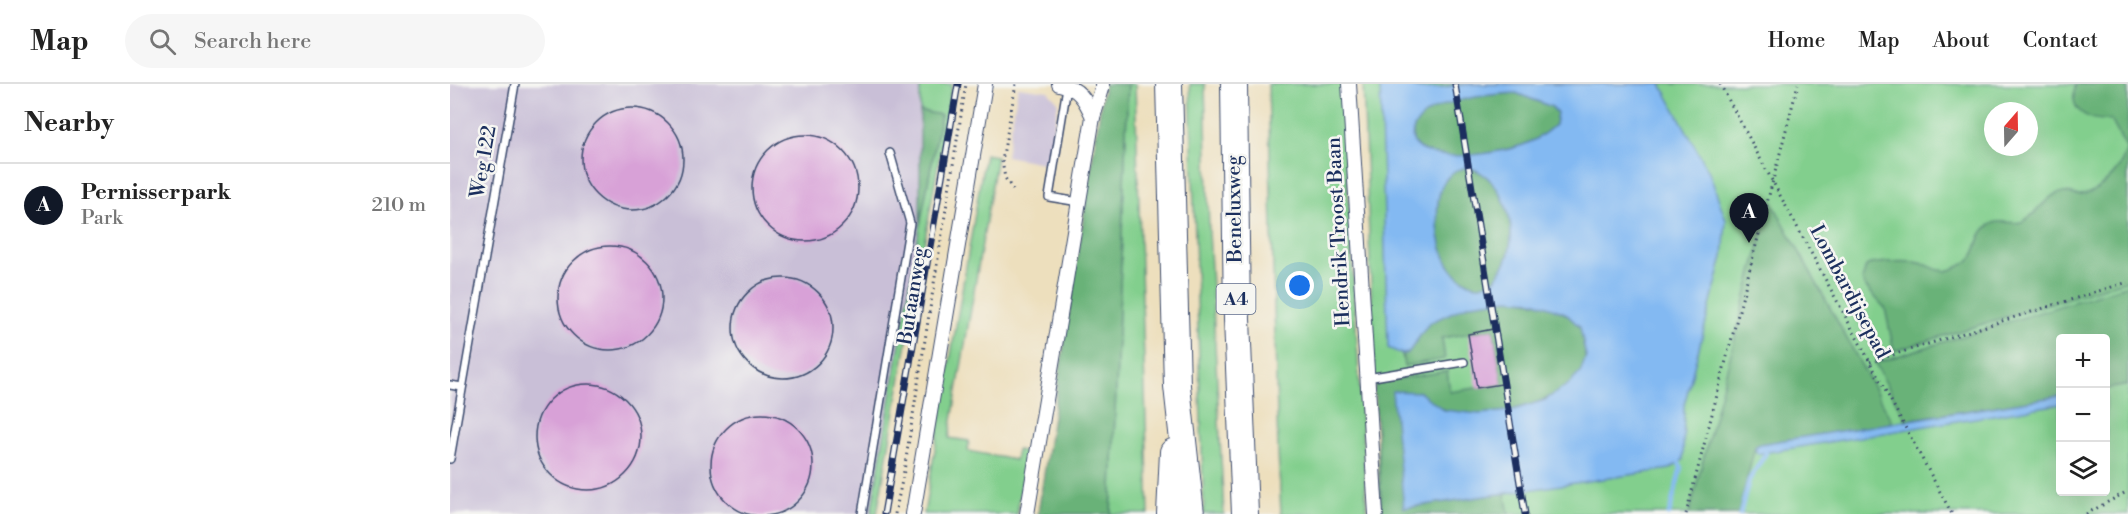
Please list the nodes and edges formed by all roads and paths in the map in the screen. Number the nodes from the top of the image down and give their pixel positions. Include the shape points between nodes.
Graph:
1 (515, 84) edge
2 (966, 84) edge
3 (985, 84) edge
4 (1016, 84) edge
5 (1064, 84) edge
6 (1102, 84) edge
7 (1169, 84) edge
8 (1234, 84) edge
9 (1349, 84) edge
10 (1720, 84) edge
11 (1798, 84) edge
12 (1093, 117) junction
13 (890, 153) dead end
14 (1772, 181) junction
15 (1013, 190) dead end
16 (1079, 202) junction
17 (2128, 282) edge
18 (1464, 362) dead end
19 (1870, 362) junction
20 (1367, 378) junction
21 (450, 385) edge
22 (1177, 386) junction
23 (462, 387) junction
24 (450, 459) edge
25 (2128, 491) edge
26 (862, 514) edge
27 (895, 514) edge
28 (913, 514) edge
29 (1027, 514) edge
30 (1170, 514) edge
31 (1191, 514) edge
32 (1245, 514) edge
33 (1376, 514) edge
34 (1686, 514) edge
35 (1952, 514) edge
36 (2086, 514) edge

1 - 23 lane, Weg 122
2 - 27 path, Butaanweg
3 - 28 street, Butaanweg
4 - 15 path via 1002,161 1005,178
5 - 12 street via 1081,93
5 - 16 lane via 1049,197
6 - 12 street
7 - 22 highway
8 - 32 highway, Beneluxweg / A4 via 1237,320
9 - 20 street, Hendrik Troost Baan
10 - 14 path, Lombardijsepad
11 - 14 path
12 - 16 street
13 - 26 lane via 910,222
14 - 19 path, Lombardijsepad
14 - 34 path
16 - 29 street
17 - 19 path
18 - 20 lane
19 - 35 path, Lombardijsepad
20 - 33 street, Hendrik Troost Baan
21 - 23 lane
22 - 30 highway
22 - 31 highway
23 - 24 lane, Weg 122
25 - 36 path

